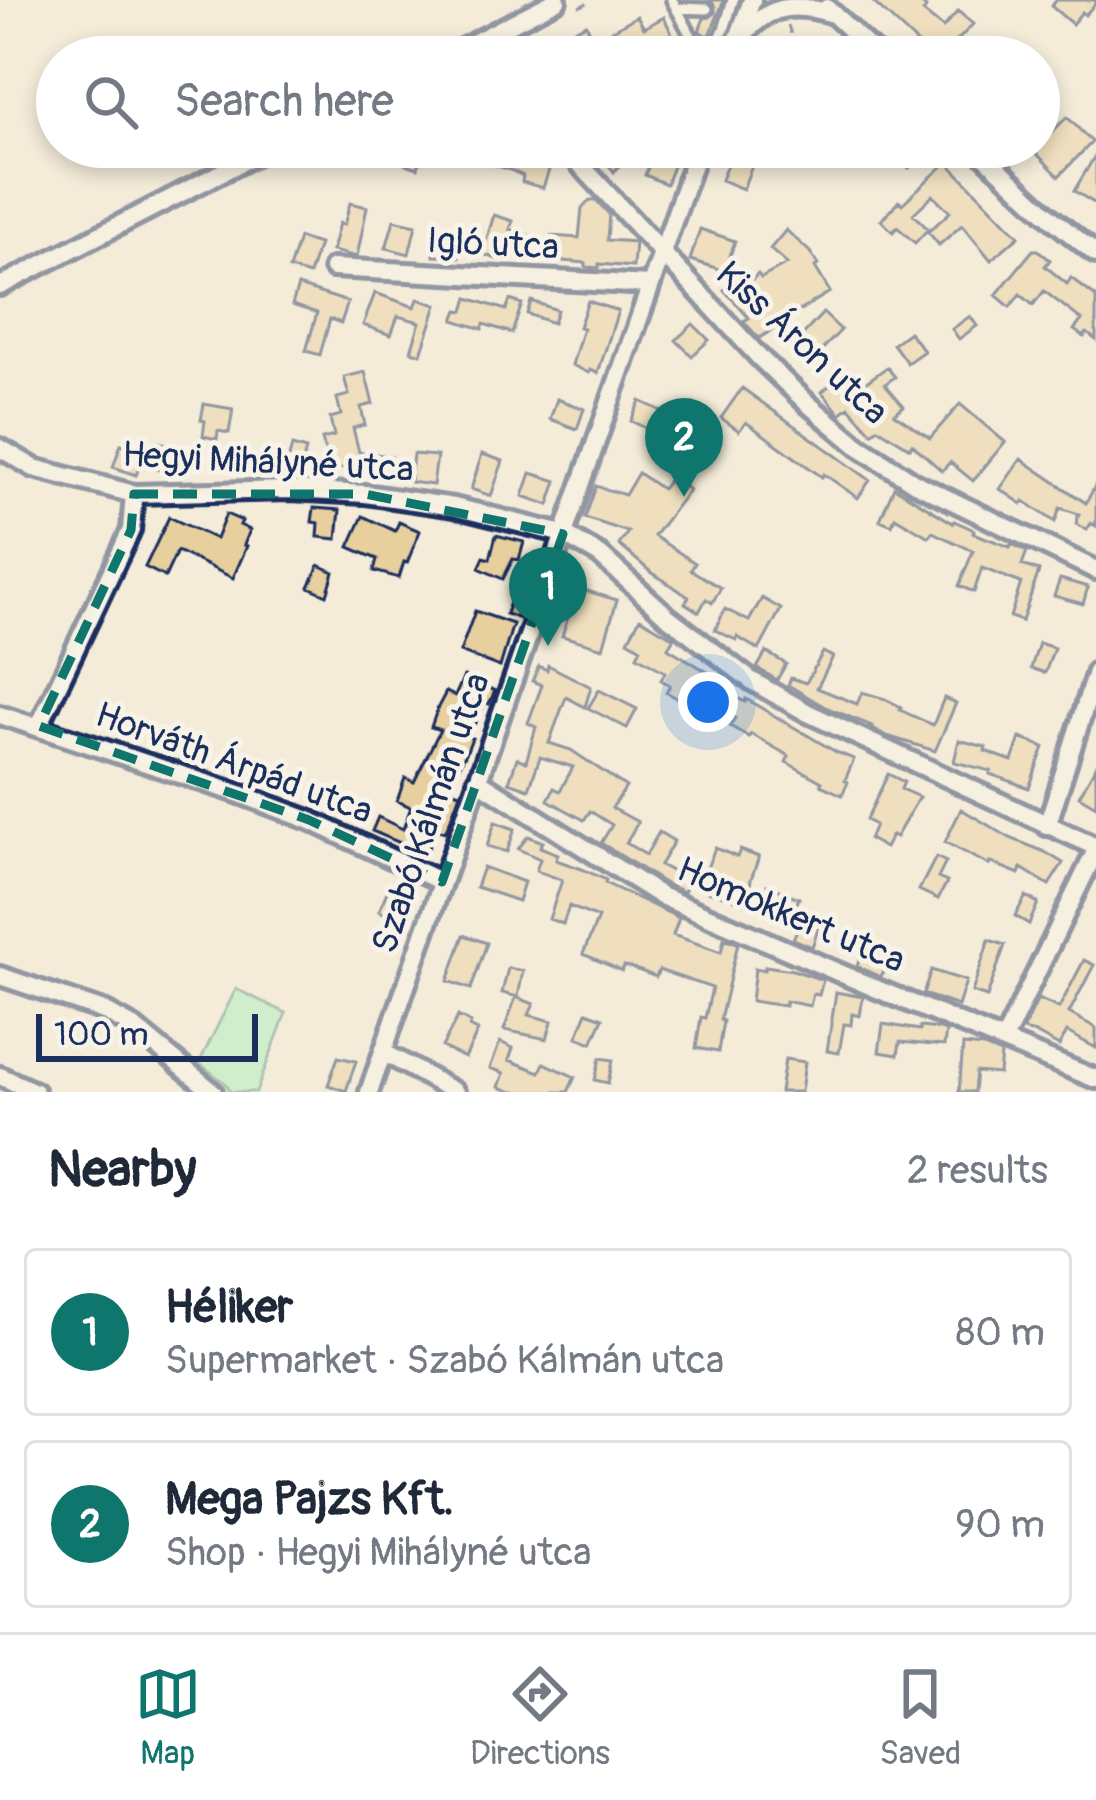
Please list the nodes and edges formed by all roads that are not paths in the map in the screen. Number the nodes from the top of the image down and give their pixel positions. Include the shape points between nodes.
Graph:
1 (557, 0) edge
2 (732, 0) edge
3 (752, 0) edge
4 (818, 0) edge
5 (702, 5) edge
6 (677, 9) edge
7 (833, 14) junction
8 (701, 26) dead end
9 (500, 36) edge
10 (693, 36) edge
11 (726, 36) edge
12 (730, 36) edge
13 (734, 36) edge
14 (857, 36) edge
15 (230, 168) edge
16 (583, 168) edge
17 (691, 168) edge
18 (997, 168) edge
19 (661, 252) junction
20 (1096, 254) edge
21 (333, 268) dead end
22 (650, 285) junction
23 (0, 286) edge
24 (0, 448) edge
25 (134, 494) junction
26 (563, 534) junction
27 (1096, 570) edge
28 (1096, 672) edge
29 (0, 715) edge
30 (39, 726) junction
31 (477, 780) junction
32 (1047, 826) junction
33 (1096, 849) edge
34 (442, 882) junction
35 (0, 976) edge
36 (1004, 1040) junction
37 (383, 1052) junction
38 (0, 1076) edge
39 (1096, 1079) edge
40 (35, 1092) edge
41 (213, 1092) edge
42 (369, 1092) edge
43 (455, 1092) edge

1 - 9 street
2 - 11 lane
3 - 12 street
4 - 7 street
5 - 6 lane
6 - 8 lane
6 - 10 lane
7 - 13 street via 783,7
7 - 14 street
15 - 23 street
16 - 19 street, Kiss Áron utca
17 - 19 street, Szabó Kálmán utca
18 - 20 street
19 - 22 street, Szabó Kálmán utca
19 - 27 street, Kiss Áron utca via 760,358 858,446 915,483
21 - 22 street, Igló utca
22 - 26 street, Szabó Kálmán utca
24 - 25 street, Hegyi Mihályné utca via 34,468
25 - 26 street, Hegyi Mihályné utca via 365,494
25 - 30 street via 130,530
26 - 31 street, Szabó Kálmán utca
26 - 32 street, Hegyi Mihályné utca via 752,680
28 - 32 street
29 - 30 street, Horváth Árpád utca
30 - 34 street, Horváth Árpád utca via 309,820
31 - 34 street, Szabó Kálmán utca
31 - 36 street, Homokkert utca via 661,896
32 - 33 street, Hegyi Mihályné utca
33 - 36 street
34 - 37 street, Szabó Kálmán utca
35 - 41 street via 104,1011
36 - 39 street, Homokkert utca
37 - 42 street, Szabó Kálmán utca
37 - 43 street
38 - 40 street

